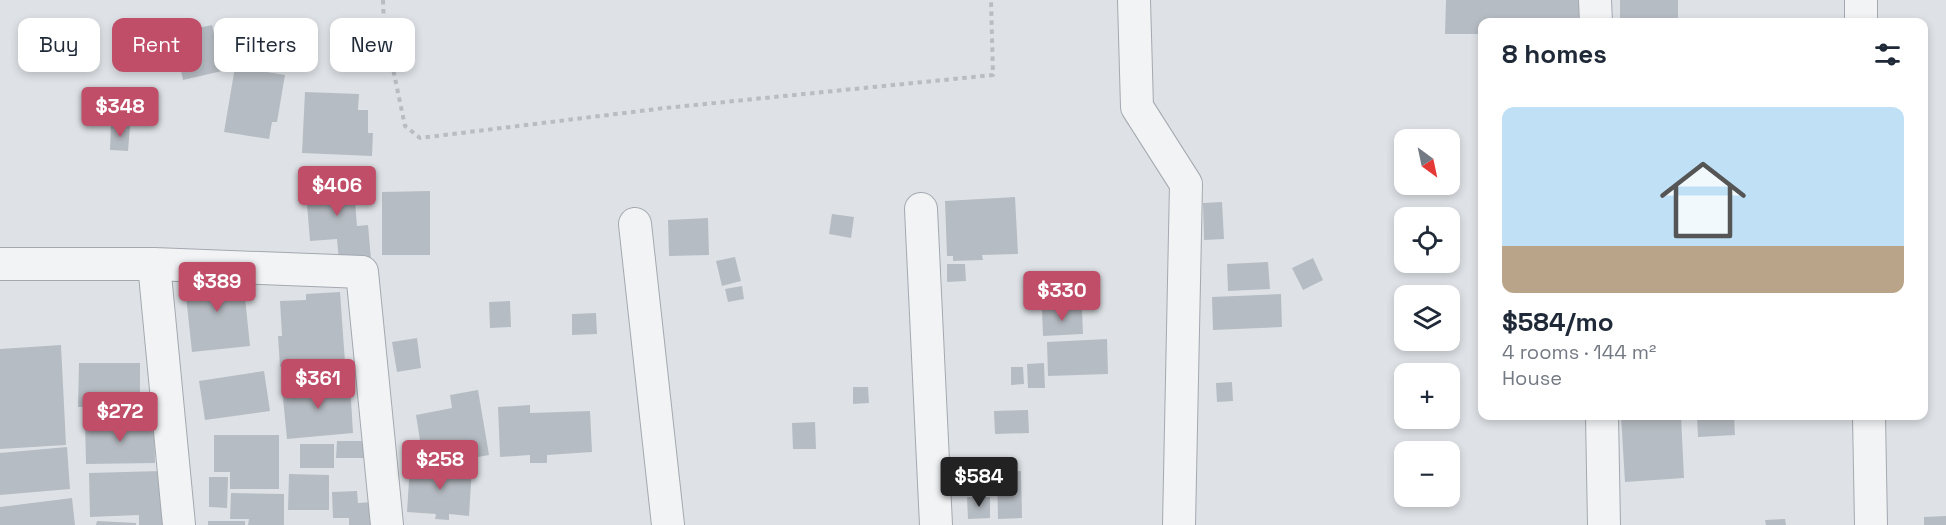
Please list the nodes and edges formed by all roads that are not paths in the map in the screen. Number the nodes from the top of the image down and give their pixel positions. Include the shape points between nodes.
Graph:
1 (1134, 0) edge
2 (1595, 0) edge
3 (1861, 0) edge
4 (1596, 18) edge
5 (1861, 18) edge
6 (921, 209) dead end
7 (635, 224) dead end
8 (0, 264) edge
9 (154, 264) junction
10 (1602, 420) edge
11 (1869, 420) edge
12 (179, 525) edge
13 (387, 525) edge
14 (668, 525) edge
15 (936, 525) edge
16 (1179, 525) edge
17 (1604, 525) edge
18 (1871, 525) edge

1 - 16 street via 1137,107 1186,183
2 - 4 street
3 - 5 street
6 - 15 street
7 - 14 street
8 - 9 street
9 - 12 street
9 - 13 street via 362,272
10 - 17 street
11 - 18 street

